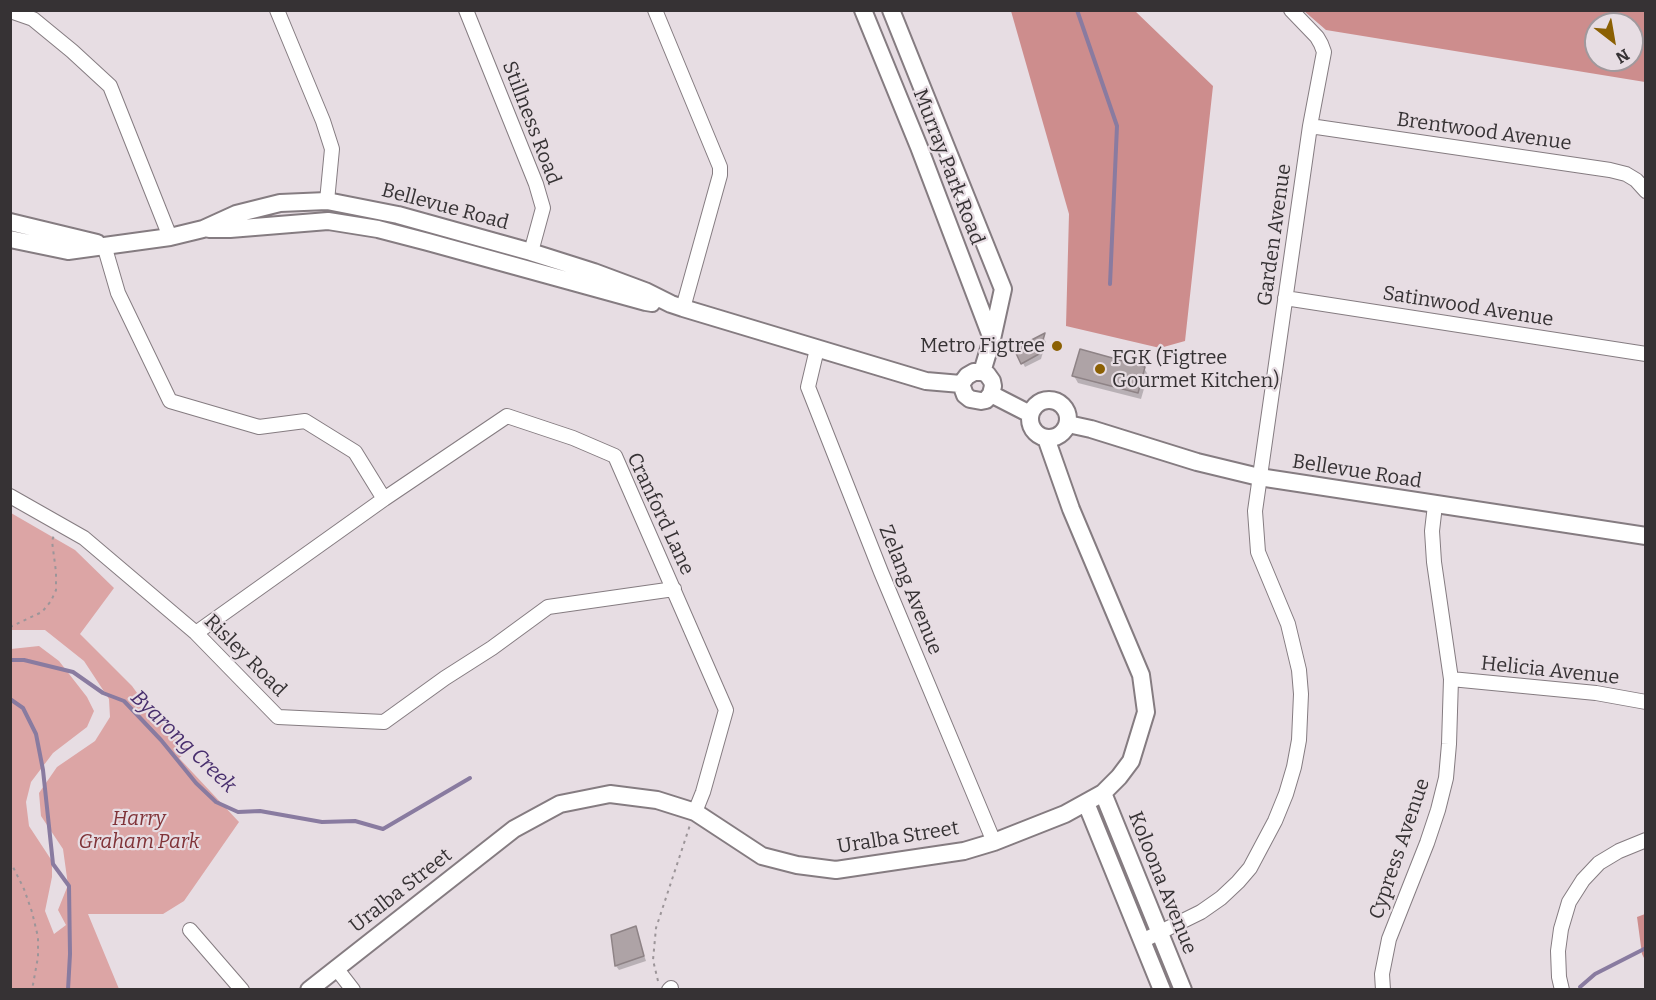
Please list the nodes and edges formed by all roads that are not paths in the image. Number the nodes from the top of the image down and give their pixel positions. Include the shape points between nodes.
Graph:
1 (277, 10) edge
2 (466, 10) edge
3 (655, 10) edge
4 (863, 10) edge
5 (891, 10) edge
6 (1291, 10) edge
7 (10, 11) edge
8 (1310, 126) junction
9 (942, 139) junction
10 (919, 147) junction
11 (1646, 191) edge
12 (327, 201) junction
13 (10, 222) edge
14 (203, 229) junction
15 (170, 237) junction
16 (10, 239) edge
17 (104, 245) junction
18 (531, 252) junction
19 (1285, 298) junction
20 (677, 306) junction
21 (992, 339) junction
22 (817, 349) junction
23 (1646, 354) edge
24 (982, 372) junction
25 (961, 384) junction
26 (991, 394) junction
27 (1030, 414) junction
28 (1068, 424) junction
29 (1046, 438) junction
30 (1259, 477) junction
31 (10, 496) edge
32 (384, 499) junction
33 (1436, 505) junction
34 (1646, 537) edge
35 (674, 589) junction
36 (196, 633) junction
37 (1451, 679) junction
38 (1646, 702) edge
39 (1103, 793) junction
40 (1086, 804) junction
41 (695, 812) junction
42 (1646, 840) edge
43 (993, 842) junction
44 (190, 930) dead end
45 (1159, 933) junction
46 (1142, 941) junction
47 (336, 968) junction
48 (242, 990) edge
49 (309, 990) edge
50 (353, 990) edge
51 (1162, 990) edge
52 (1183, 990) edge
53 (1383, 990) edge
54 (1562, 990) edge

1 - 12 street via 332,149
2 - 18 street, Stillness Road via 543,208
3 - 20 street via 720,166
4 - 10 street, Murray Park Road
5 - 9 street, Murray Park Road
6 - 8 street, Garden Avenue via 1317,37 1324,52
7 - 15 street via 33,19 110,86
8 - 11 street, Brentwood Avenue via 1610,170 1626,174
8 - 19 street, Garden Avenue
9 - 10 street
9 - 21 street, Murray Park Road via 1003,289
10 - 21 street, Murray Park Road
12 - 14 street, Bellevue Road via 280,203 236,214
12 - 18 street, Bellevue Road via 398,215
13 - 17 street, Bellevue Road
14 - 15 street, Bellevue Road
14 - 20 street, Bellevue Road via 328,221 378,229 646,303
15 - 17 street, Bellevue Road
16 - 17 street, Bellevue Road via 68,251
17 - 32 street via 118,293 170,401 259,427 305,422 355,452
18 - 20 street, Bellevue Road
19 - 23 street, Satinwood Avenue
19 - 30 street, Garden Avenue
20 - 22 street, Bellevue Road
21 - 24 street, Murray Park Road
22 - 25 street, Bellevue Road via 926,381
22 - 43 street, Zelang Avenue via 808,387
24 - 25 street via 971,373
24 - 26 street via 992,381
25 - 26 street via 965,395 976,401 986,400
26 - 27 street
27 - 28 street via 1038,403 1051,399 1063,405
27 - 29 street via 1031,427
28 - 29 street via 1060,435
28 - 30 street, Bellevue Road
29 - 39 street, Uralba Street via 1071,509 1141,675 1146,712 1131,760
30 - 33 street, Bellevue Road
30 - 45 street, Garden Avenue via 1255,511 1258,552 1288,624 1299,670 1301,720 1294,767 1275,821 1250,868 1221,898
31 - 36 street, Risley Road via 84,538
32 - 35 street, Cranford Lane via 507,416 615,456
32 - 36 street, Cranford Lane
33 - 34 street, Bellevue Road
33 - 37 street, Cypress Avenue via 1432,531 1434,562
35 - 36 street, Risley Road via 548,608 384,722 278,717
35 - 41 street, Cranford Lane via 726,710
37 - 38 street, Helicia Avenue via 1596,693
37 - 53 street, Cypress Avenue via 1446,778 1427,843 1389,939
39 - 40 street, Uralba Street
39 - 45 street, Koloona Avenue
40 - 43 street, Uralba Street
40 - 46 street, Koloona Avenue
41 - 43 street, Uralba Street via 762,856 836,870 964,851
41 - 47 street, Uralba Street via 657,800 610,794 560,804 514,829
42 - 54 street via 1599,863 1569,902 1558,951
44 - 48 street
45 - 46 street, Garden Avenue
45 - 52 street, Koloona Avenue
46 - 51 street, Koloona Avenue
47 - 49 street, Uralba Street
47 - 50 street

